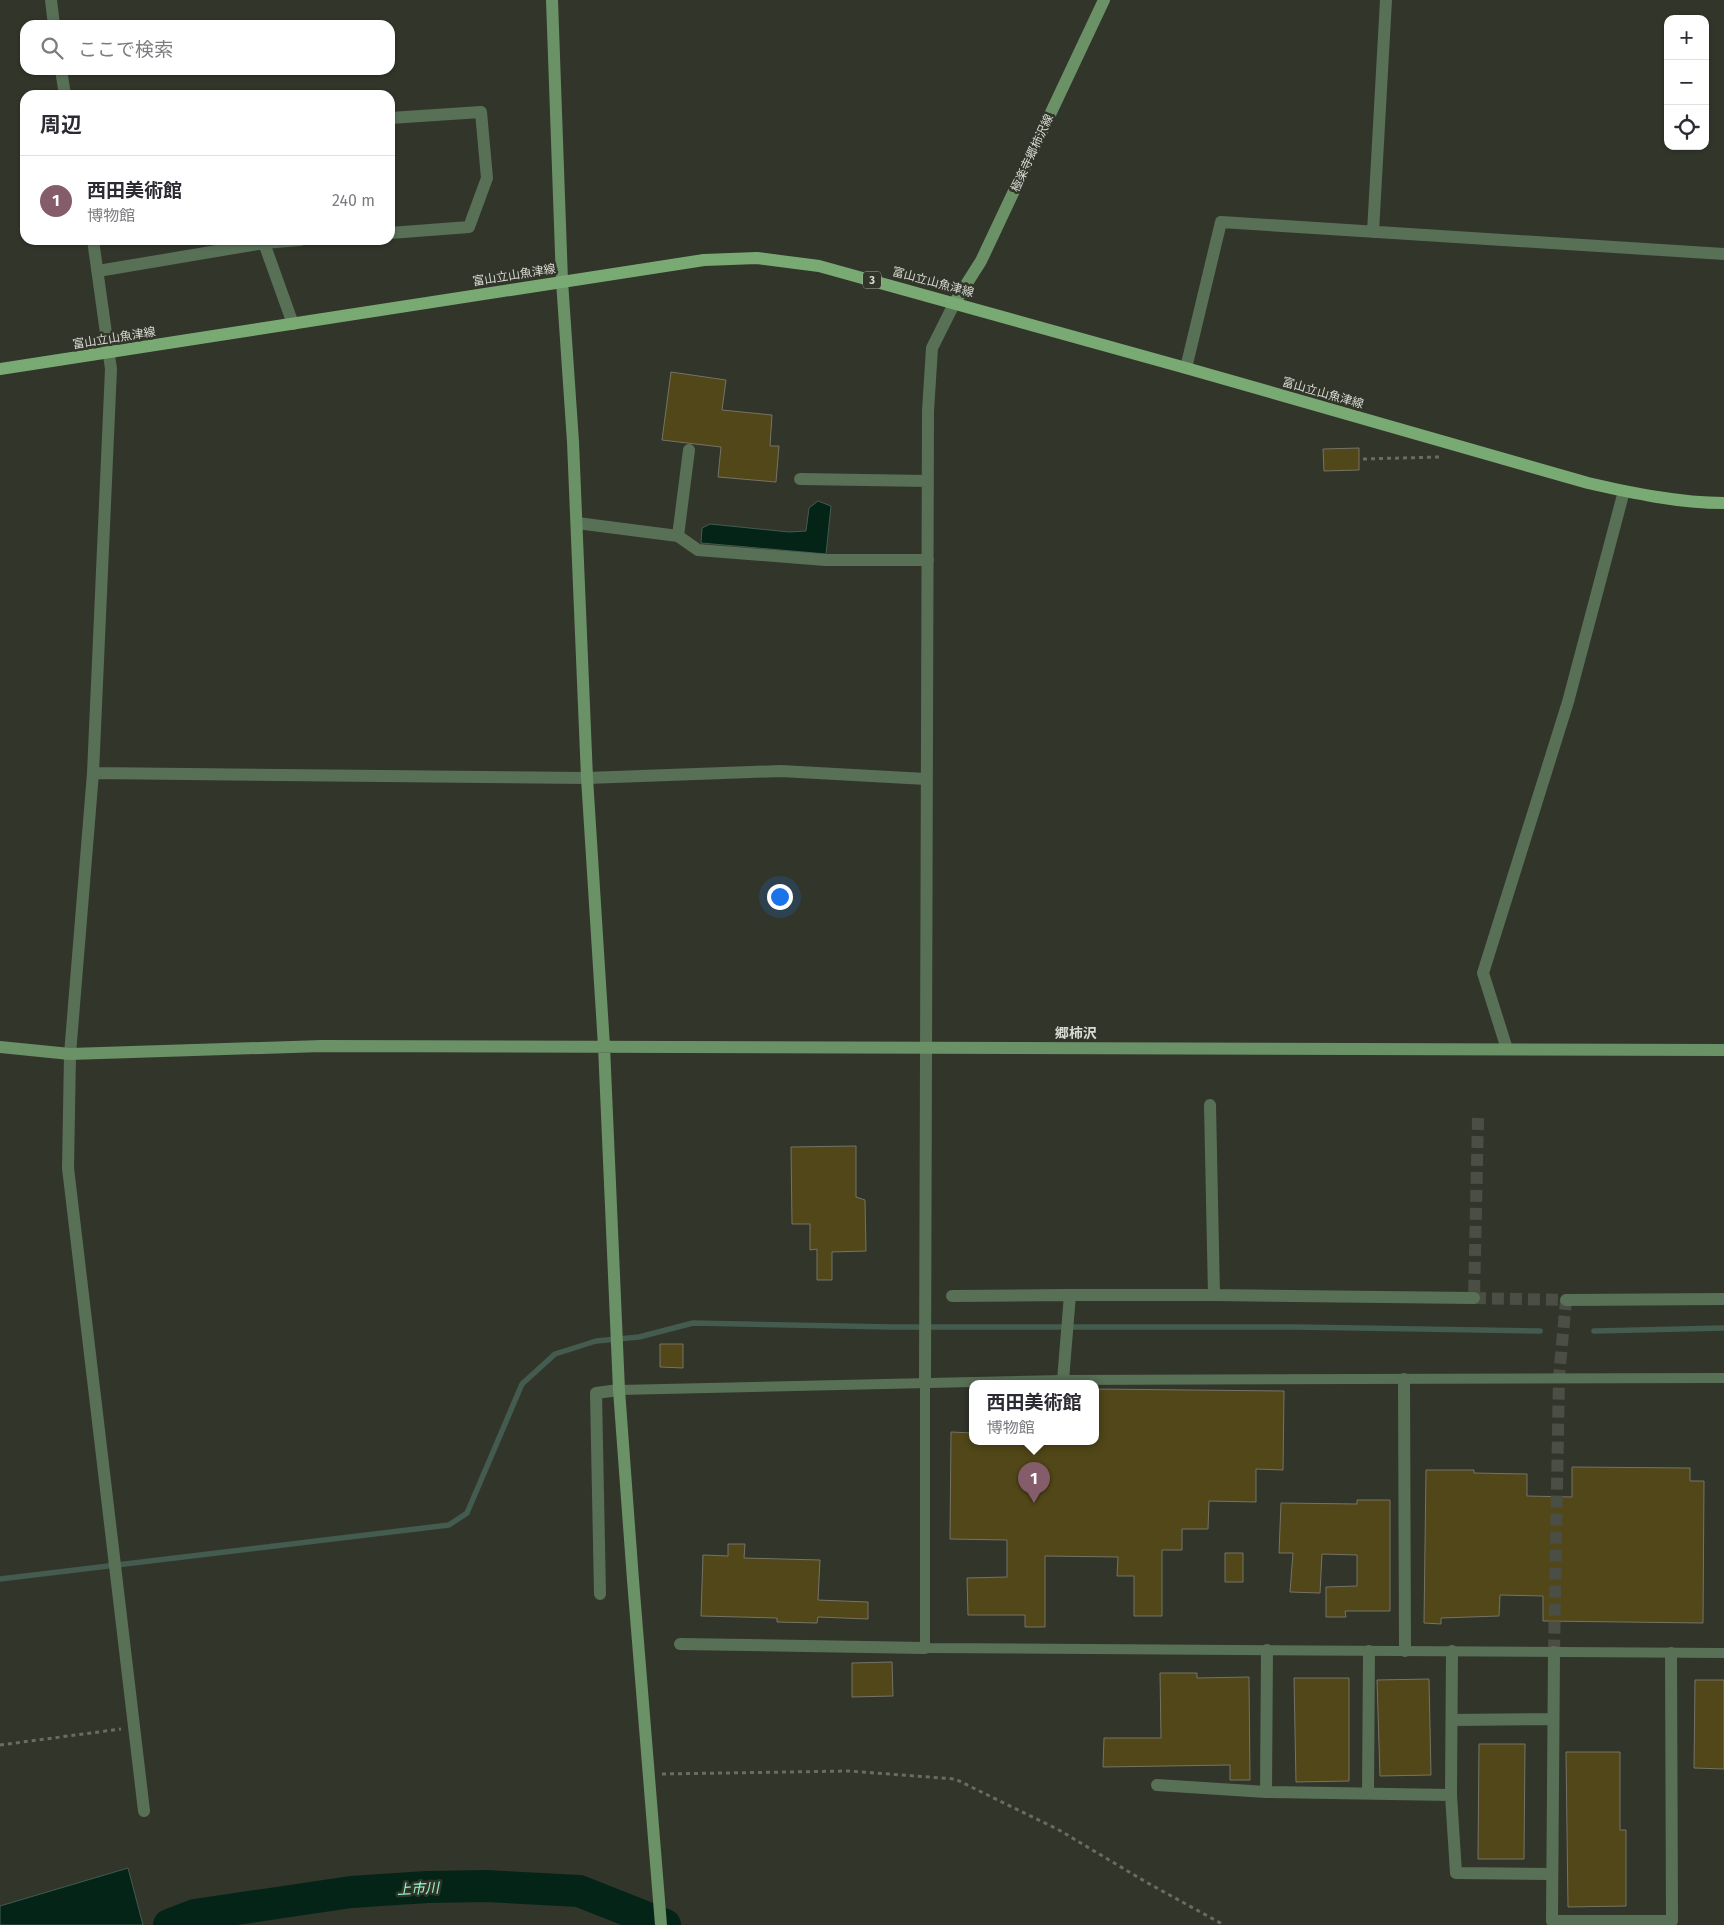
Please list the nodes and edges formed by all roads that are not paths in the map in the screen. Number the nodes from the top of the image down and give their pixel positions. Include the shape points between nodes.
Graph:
1 (51, 0) edge
2 (552, 0) edge
3 (1104, 0) edge
4 (1386, 0) edge
5 (53, 20) edge
6 (62, 75) edge
7 (64, 90) edge
8 (395, 118) edge
9 (1373, 232) junction
10 (395, 233) edge
11 (94, 245) edge
12 (242, 245) edge
13 (265, 245) edge
14 (1724, 254) edge
15 (98, 271) junction
16 (562, 281) junction
17 (955, 302) junction
18 (293, 324) junction
19 (109, 352) junction
20 (1186, 368) junction
21 (0, 369) edge
22 (689, 450) dead end
23 (800, 479) dead end
24 (928, 481) junction
25 (1624, 491) junction
26 (1724, 503) edge
27 (576, 523) junction
28 (678, 536) junction
29 (928, 560) junction
30 (93, 773) junction
31 (587, 778) junction
32 (926, 780) junction
33 (604, 1046) junction
34 (0, 1047) edge
35 (925, 1049) junction
36 (1507, 1049) junction
37 (1724, 1050) edge
38 (70, 1054) junction
39 (1210, 1105) dead end
40 (1214, 1295) junction
41 (952, 1296) dead end
42 (1070, 1296) junction
43 (1474, 1298) dead end
44 (1724, 1299) edge
45 (1566, 1300) dead end
46 (1724, 1378) edge
47 (1404, 1379) junction
48 (1063, 1380) joint
49 (969, 1382) edge
50 (925, 1383) junction
51 (619, 1390) junction
52 (600, 1594) dead end
53 (680, 1644) dead end
54 (925, 1648) junction
55 (1267, 1650) junction
56 (1369, 1651) junction
57 (1405, 1651) junction
58 (1452, 1651) junction
59 (1554, 1652) junction
60 (1671, 1653) junction
61 (1724, 1653) edge
62 (1553, 1719) junction
63 (1452, 1720) junction
64 (1157, 1785) dead end
65 (1266, 1792) junction
66 (1368, 1794) junction
67 (1451, 1795) junction
68 (144, 1811) dead end
69 (1552, 1874) junction
70 (661, 1925) edge

1 - 5 street
2 - 16 street
3 - 17 street, 極楽寺郷柿沢線 via 981,261
4 - 9 street
6 - 7 street
8 - 10 street via 480,112 487,178 469,227
9 - 14 street
9 - 20 street via 1221,222
11 - 15 street
12 - 15 street
13 - 18 street
15 - 19 street
16 - 17 main road, 富山立山魚津線 / 3 via 704,260 757,258 819,266
16 - 18 main road, 富山立山魚津線 / 3
16 - 27 street
17 - 20 main road, 富山立山魚津線 / 3
17 - 24 street via 932,348
18 - 19 main road, 富山立山魚津線 / 3
19 - 21 main road, 富山立山魚津線 / 3
19 - 30 street via 111,369
20 - 25 main road, 富山立山魚津線 / 3
22 - 28 street
23 - 24 street
24 - 29 street
25 - 26 main road, 富山立山魚津線 / 3
25 - 36 street via 1568,702 1483,973
27 - 28 street
27 - 31 street
28 - 29 street via 698,550 826,560
29 - 32 street
30 - 31 street
30 - 38 street
31 - 32 street via 781,771
31 - 33 street
32 - 35 street
33 - 35 street
33 - 38 street via 322,1046
33 - 51 street
34 - 38 street
35 - 36 street
35 - 50 street
36 - 37 street
38 - 68 street via 68,1168
39 - 40 street
40 - 42 street
40 - 43 street
41 - 42 street
42 - 48 street
44 - 45 street
46 - 47 lane
47 - 48 lane
47 - 57 street
49 - 50 lane
50 - 51 lane
50 - 54 lane
51 - 52 street via 596,1392
51 - 70 street
53 - 54 street
54 - 55 lane
55 - 56 lane
55 - 65 street
56 - 57 lane
56 - 66 street
57 - 58 lane
58 - 59 lane
58 - 63 street
59 - 60 lane
59 - 62 street
60 - 61 lane
60 - 69 street via 1672,1921 1552,1921
62 - 63 street
62 - 69 street
63 - 67 street
64 - 65 street
65 - 66 street
66 - 67 street
67 - 69 street via 1456,1873

